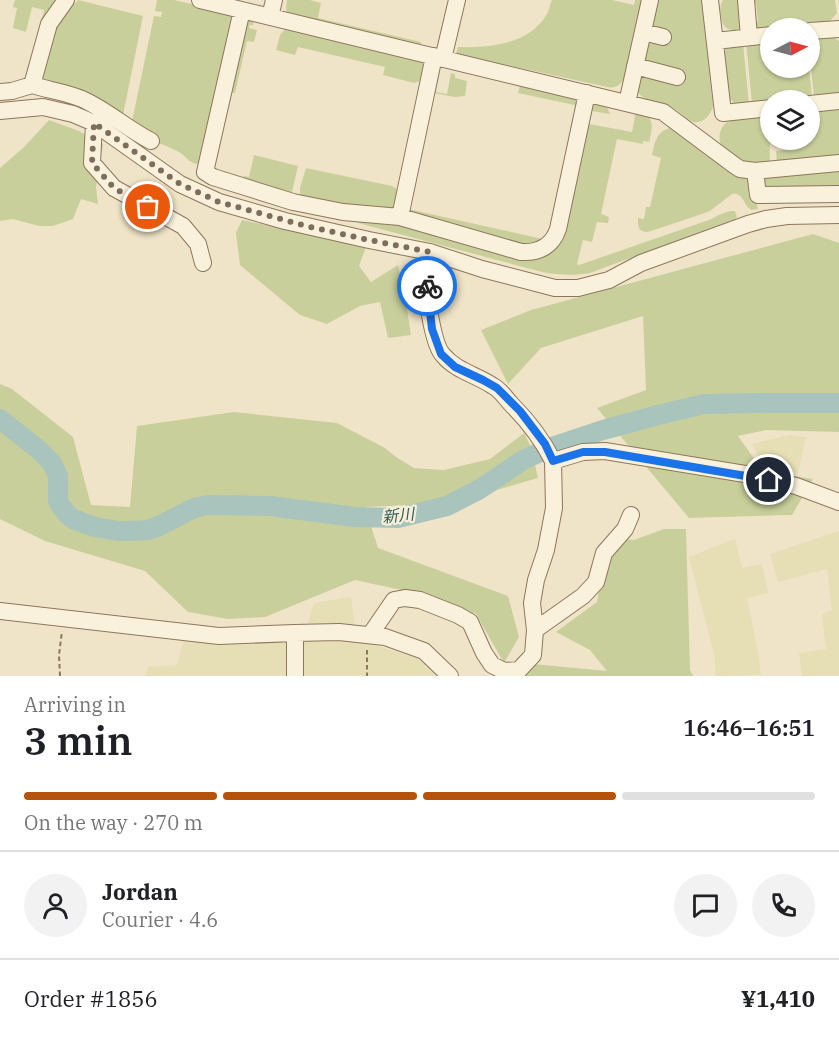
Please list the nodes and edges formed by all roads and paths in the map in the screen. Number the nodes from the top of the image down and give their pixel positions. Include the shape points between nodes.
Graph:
1 (66, 0) edge
2 (200, 0) edge
3 (274, 0) edge
4 (457, 0) edge
5 (650, 0) edge
6 (710, 0) edge
7 (746, 0) edge
8 (242, 10) junction
9 (270, 17) junction
10 (839, 29) edge
11 (820, 31) edge
12 (643, 32) junction
13 (760, 36) edge
14 (663, 37) dead end
15 (749, 38) junction
16 (715, 41) junction
17 (439, 57) junction
18 (635, 66) junction
19 (677, 77) dead end
20 (32, 85) junction
21 (0, 92) edge
22 (587, 93) junction
23 (839, 101) edge
24 (627, 103) junction
25 (820, 103) edge
26 (760, 109) edge
27 (0, 111) edge
28 (94, 123) junction
29 (151, 141) dead end
30 (839, 163) edge
31 (755, 171) junction
32 (839, 194) edge
33 (839, 215) edge
34 (400, 216) junction
35 (430, 252) junction
36 (203, 264) dead end
37 (549, 454) junction
38 (839, 502) edge
39 (632, 515) dead end
40 (0, 611) edge
41 (63, 619) junction
42 (535, 630) junction
43 (296, 633) junction
44 (370, 635) junction
45 (60, 676) edge
46 (295, 676) edge
47 (367, 676) edge
48 (450, 676) edge

1 - 20 street via 49,24
2 - 8 street
3 - 9 street
4 - 17 street
5 - 12 street
6 - 16 street
7 - 15 street
8 - 9 street
8 - 34 street via 205,172 293,202 343,212
9 - 17 street
10 - 11 street
12 - 14 street
12 - 18 street
13 - 15 street
15 - 16 street
16 - 26 street via 723,113
17 - 22 street
17 - 34 street
18 - 19 street
18 - 24 street
20 - 21 street
20 - 29 street via 85,100
22 - 24 street
22 - 34 street via 558,229 543,249 521,252
23 - 25 street
24 - 31 street via 663,112 734,165
27 - 28 street via 43,107
28 - 35 street via 180,184 219,202 306,226
28 - 36 street via 92,163 114,188 183,226 198,244
30 - 31 street
31 - 32 street via 758,195
33 - 35 street via 787,216 748,224 641,263 609,280 578,288 555,288
35 - 37 street via 426,285 432,329 441,354 455,367 497,388 520,411
37 - 38 street via 605,452 751,476 796,486
37 - 42 street via 554,508 532,603
39 - 42 street via 604,553 596,582
40 - 41 street
41 - 43 street via 219,636
41 - 45 path
42 - 44 street via 532,656 519,670 504,671 492,665 470,622 420,600 394,600
43 - 44 street
43 - 46 street
44 - 47 path
44 - 48 street via 424,651

